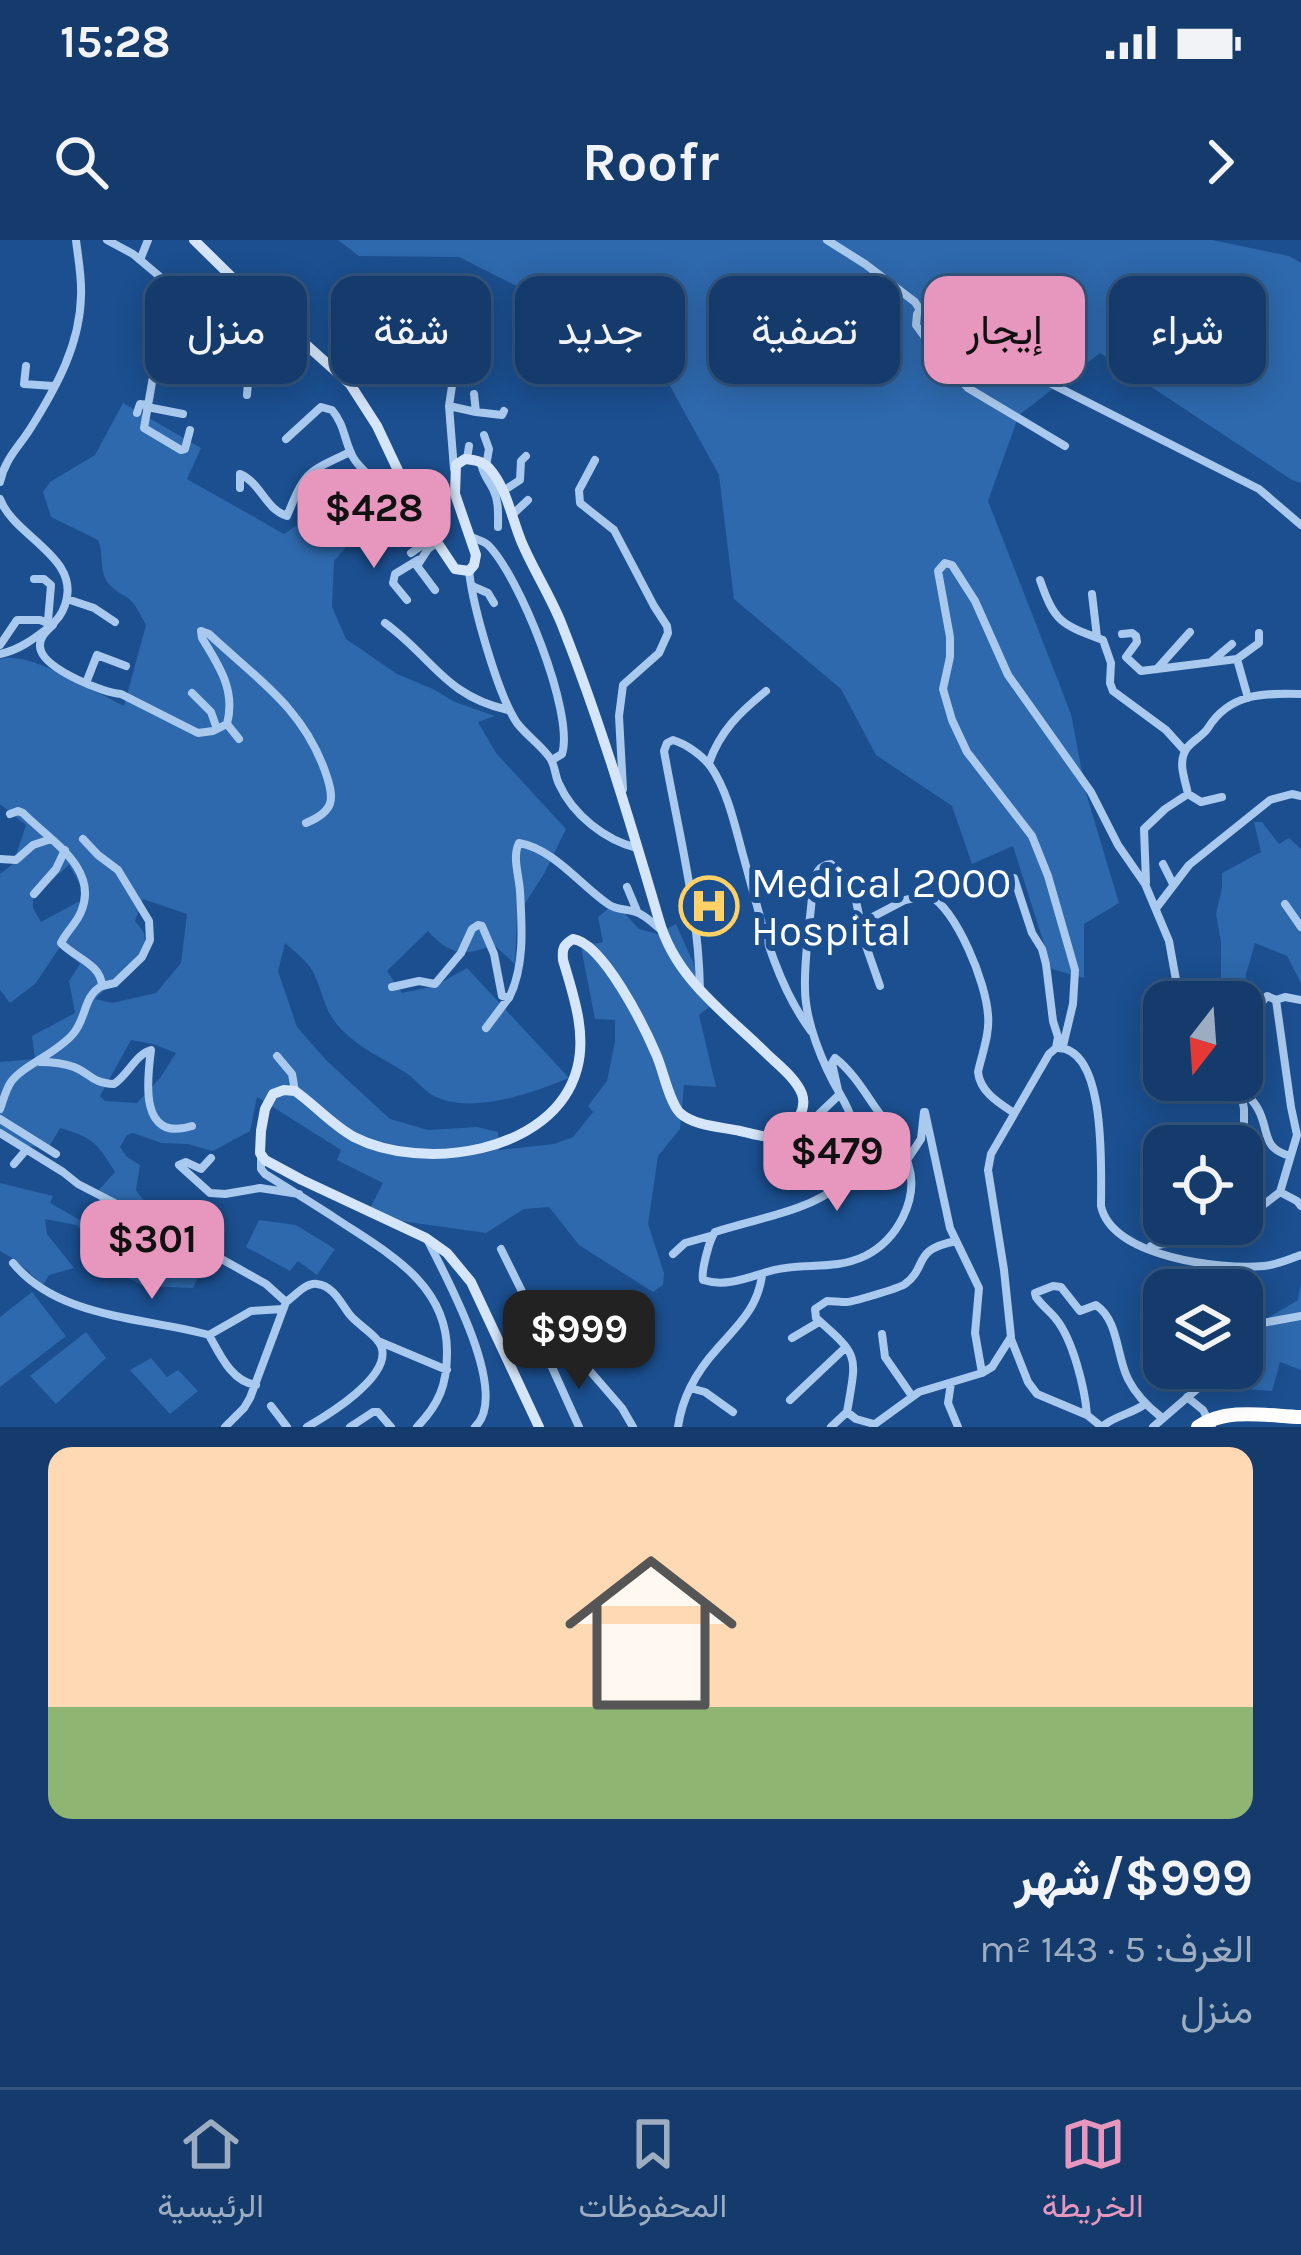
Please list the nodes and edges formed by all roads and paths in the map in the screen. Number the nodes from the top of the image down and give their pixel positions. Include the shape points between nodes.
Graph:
1 (76, 240) edge
2 (107, 240) edge
3 (148, 240) edge
4 (194, 240) edge
5 (826, 240) edge
6 (140, 260) junction
7 (231, 276) edge
8 (920, 310) junction
9 (307, 345) edge
10 (26, 366) dead end
11 (248, 384) edge
12 (451, 384) edge
13 (53, 386) junction
14 (247, 394) dead end
15 (474, 394) dead end
16 (147, 406) junction
17 (449, 406) junction
18 (504, 411) dead end
19 (137, 412) dead end
20 (476, 412) junction
21 (183, 415) dead end
22 (190, 430) dead end
23 (484, 435) dead end
24 (286, 439) dead end
25 (1065, 446) dead end
26 (350, 452) junction
27 (526, 456) dead end
28 (596, 460) dead end
29 (484, 464) junction
30 (454, 477) junction
31 (0, 482) edge
32 (240, 488) dead end
33 (502, 491) junction
34 (0, 499) edge
35 (528, 500) dead end
36 (512, 515) junction
37 (1301, 525) edge
38 (498, 526) dead end
39 (471, 537) junction
40 (433, 540) junction
41 (415, 556) junction
42 (469, 571) junction
43 (34, 579) dead end
44 (1040, 580) dead end
45 (470, 586) junction
46 (435, 590) dead end
47 (1092, 594) dead end
48 (67, 599) junction
49 (407, 600) dead end
50 (494, 603) dead end
51 (48, 608) junction
52 (32, 620) junction
53 (116, 622) dead end
54 (50, 623) junction
55 (386, 623) dead end
56 (1190, 632) dead end
57 (1259, 633) dead end
58 (1122, 634) dead end
59 (1097, 639) junction
60 (25, 644) junction
61 (1232, 644) dead end
62 (0, 645) edge
63 (0, 654) edge
64 (44, 657) junction
65 (1238, 659) junction
66 (1211, 662) junction
67 (125, 667) dead end
68 (1156, 670) junction
69 (86, 682) junction
70 (766, 691) dead end
71 (192, 693) dead end
72 (1301, 694) edge
73 (1248, 698) junction
74 (509, 710) junction
75 (227, 724) junction
76 (217, 730) junction
77 (239, 739) dead end
78 (1185, 751) junction
79 (552, 760) junction
80 (709, 763) junction
81 (1188, 794) junction
82 (1301, 796) edge
83 (1222, 797) dead end
84 (623, 803) junction
85 (10, 814) dead end
86 (306, 823) dead end
87 (52, 838) junction
88 (83, 839) dead end
89 (638, 848) junction
90 (65, 850) junction
91 (0, 859) edge
92 (1163, 864) dead end
93 (1014, 878) dead end
94 (1145, 884) junction
95 (1173, 884) junction
96 (628, 887) dead end
97 (34, 894) dead end
98 (1285, 904) dead end
99 (1157, 908) junction
100 (638, 912) junction
101 (861, 923) junction
102 (1301, 927) edge
103 (661, 930) junction
104 (1177, 981) edge
105 (103, 986) junction
106 (880, 986) dead end
107 (392, 987) dead end
108 (700, 992) junction
109 (508, 999) junction
110 (1263, 999) edge
111 (1276, 1000) junction
112 (1301, 1000) edge
113 (486, 1028) dead end
114 (816, 1037) junction
115 (1060, 1047) junction
116 (277, 1056) dead end
117 (39, 1062) junction
118 (295, 1091) junction
119 (839, 1092) junction
120 (1252, 1101) edge
121 (0, 1109) edge
122 (1015, 1113) junction
123 (0, 1119) edge
124 (192, 1126) dead end
125 (0, 1133) edge
126 (1299, 1134) edge
127 (772, 1137) junction
128 (26, 1150) junction
129 (260, 1153) junction
130 (56, 1154) dead end
131 (1290, 1156) junction
132 (212, 1158) dead end
133 (907, 1160) junction
134 (14, 1164) dead end
135 (1280, 1192) junction
136 (301, 1193) junction
137 (108, 1200) junction
138 (1263, 1204) edge
139 (1301, 1206) edge
140 (106, 1213) dead end
141 (711, 1235) junction
142 (427, 1238) junction
143 (956, 1241) junction
144 (1158, 1245) edge
145 (1145, 1247) junction
146 (501, 1249) dead end
147 (673, 1254) dead end
148 (1301, 1256) edge
149 (13, 1263) dead end
150 (762, 1276) junction
151 (285, 1306) junction
152 (1301, 1316) edge
153 (819, 1322) junction
154 (1263, 1323) edge
155 (883, 1334) dead end
156 (208, 1335) junction
157 (1011, 1337) junction
158 (791, 1338) dead end
159 (378, 1341) junction
160 (548, 1342) junction
161 (846, 1347) junction
162 (447, 1370) junction
163 (982, 1373) junction
164 (951, 1382) junction
165 (256, 1385) junction
166 (689, 1388) junction
167 (1194, 1389) edge
168 (912, 1396) junction
169 (1187, 1397) junction
170 (790, 1400) dead end
171 (1145, 1404) junction
172 (271, 1406) dead end
173 (734, 1412) dead end
174 (847, 1412) junction
175 (1087, 1415) junction
176 (1161, 1417) junction
177 (1301, 1417) edge
178 (1206, 1424) edge
179 (876, 1426) edge
180 (225, 1427) edge
181 (287, 1427) edge
182 (307, 1427) edge
183 (350, 1427) edge
184 (391, 1427) edge
185 (417, 1427) edge
186 (475, 1427) edge
187 (539, 1427) edge
188 (579, 1427) edge
189 (633, 1427) edge
190 (678, 1427) edge
191 (830, 1427) edge
192 (958, 1427) edge
193 (1102, 1427) edge
194 (1153, 1427) edge

1 - 13 street via 79,326
2 - 6 street
3 - 6 street
4 - 7 street
5 - 8 street
6 - 16 street via 166,290
8 - 25 street via 916,325 968,388
8 - 37 street via 1259,489
9 - 40 street via 350,384
10 - 13 street via 25,384
11 - 14 street
12 - 17 street
13 - 31 street
15 - 20 street
16 - 19 street
16 - 21 street
16 - 22 street via 144,428 177,449 185,449
17 - 20 street
17 - 30 street
18 - 20 street
23 - 29 street
24 - 26 street via 328,407
26 - 32 street via 308,472 287,516 240,474
26 - 40 street via 403,527
27 - 33 street via 520,480
28 - 84 street via 580,503 614,530 668,633 623,685
29 - 30 street via 468,452
29 - 33 street
29 - 38 street
30 - 39 street
33 - 36 street
34 - 48 street via 63,571
35 - 36 street
36 - 84 street via 563,628
39 - 42 street via 476,555
39 - 79 street via 487,544 535,624 563,728 564,750
40 - 41 street
40 - 42 street via 455,569
41 - 46 street
41 - 49 street via 393,583
42 - 45 street
43 - 51 street via 51,585
44 - 59 street via 1060,623
45 - 50 street
45 - 74 street
47 - 59 street
48 - 53 street
48 - 54 street
51 - 52 street
51 - 54 street
52 - 54 street
52 - 62 street via 17,620
54 - 60 street
54 - 64 street
55 - 74 street via 462,693
56 - 68 street
57 - 65 street
58 - 68 street via 1136,636 1129,662
59 - 78 street via 1111,663 1113,691
60 - 63 street
60 - 64 street
61 - 66 street
64 - 69 street
65 - 66 street
65 - 73 street
66 - 68 street
67 - 69 street via 97,655
69 - 76 street via 199,733
70 - 80 street via 721,734
71 - 76 street
72 - 73 street
73 - 78 street via 1216,715
74 - 79 street
75 - 76 street
75 - 77 street
75 - 86 street via 230,693 204,630 278,694 312,740 331,806
78 - 81 street
79 - 89 street via 579,812 614,841
80 - 108 street via 678,741 664,746
80 - 114 street via 773,959
81 - 83 street via 1201,802
81 - 94 street via 1144,830
82 - 95 street via 1270,800
84 - 89 street
85 - 87 street via 22,813
87 - 90 street
87 - 91 street via 16,860
88 - 105 street via 123,877 151,933 142,957
89 - 103 street
90 - 97 street
90 - 105 street via 86,897 61,944 99,972
92 - 95 street
93 - 115 street via 1042,949
94 - 99 street
94 - 115 street via 1003,666 969,590 952,565 941,564 950,637 943,689 952,720 1032,836 1075,970
95 - 99 street
96 - 100 street
98 - 102 street
99 - 104 street
100 - 103 street
100 - 109 street via 610,906 519,843 520,961
101 - 106 street
101 - 114 street via 844,877 832,864 821,867 805,990
101 - 122 street via 913,898 928,895 941,904 986,997 979,1080
103 - 108 street
105 - 117 street via 89,994 78,1029
107 - 109 street via 435,984 478,925
108 - 127 street via 803,1097 795,1123
109 - 113 street
110 - 111 street
111 - 112 street
111 - 126 street
114 - 119 street
115 - 122 street
115 - 145 street via 1080,1056 1096,1096 1102,1213
116 - 118 street
117 - 121 street via 10,1083
117 - 124 street via 113,1084 151,1050 146,1095 156,1118 180,1130
118 - 127 street via 353,1136 392,1150 479,1150 526,1132 563,1100 578,1066 578,1021 562,950 579,939 643,1025 682,1115
118 - 129 street via 268,1100
119 - 127 street via 795,1137
119 - 133 street via 835,1058
119 - 141 street via 858,1136 847,1178 814,1201
120 - 131 street via 1266,1139
122 - 157 street via 988,1170
123 - 130 street
125 - 128 street
126 - 131 street
128 - 134 street
128 - 137 street
129 - 136 street via 265,1174
129 - 142 street
131 - 135 street
132 - 136 street via 201,1169 179,1165 216,1194
133 - 143 street via 925,1112
133 - 150 street via 909,1198 888,1240 844,1263
135 - 138 street
135 - 139 street
136 - 162 street via 413,1273 441,1313
137 - 140 street
137 - 151 street via 266,1284
141 - 147 street
141 - 150 street via 703,1280
142 - 186 street via 476,1346 486,1409
142 - 187 street via 471,1282
143 - 153 street via 929,1250 904,1285 849,1302 826,1300 814,1313
143 - 163 street via 979,1288 974,1333
144 - 145 street
145 - 148 street via 1206,1265 1267,1266
146 - 160 street
149 - 156 street via 89,1310
150 - 166 street via 748,1316
151 - 156 street via 251,1311
151 - 159 street via 308,1285 322,1285
151 - 165 street
152 - 154 street
153 - 158 street
153 - 161 street
155 - 168 street via 885,1358
156 - 165 street via 238,1378
157 - 163 street
157 - 175 street via 1037,1394
159 - 162 street
159 - 182 street via 383,1355 374,1375
160 - 188 street
160 - 189 street via 572,1349
161 - 170 street
161 - 174 street via 854,1362
162 - 185 street via 436,1406
163 - 164 street
164 - 168 street
164 - 192 street
165 - 180 street
166 - 173 street
166 - 190 street
167 - 169 street
168 - 179 street
169 - 176 street
169 - 178 street
171 - 175 street via 1125,1374 1105,1312 1096,1305 1080,1311 1053,1286 1036,1298 1065,1334
171 - 176 street
171 - 193 street
172 - 181 street
174 - 179 street
174 - 191 street
175 - 193 street
176 - 194 street
177 - 178 highway via 1229,1414
183 - 184 street via 378,1412

